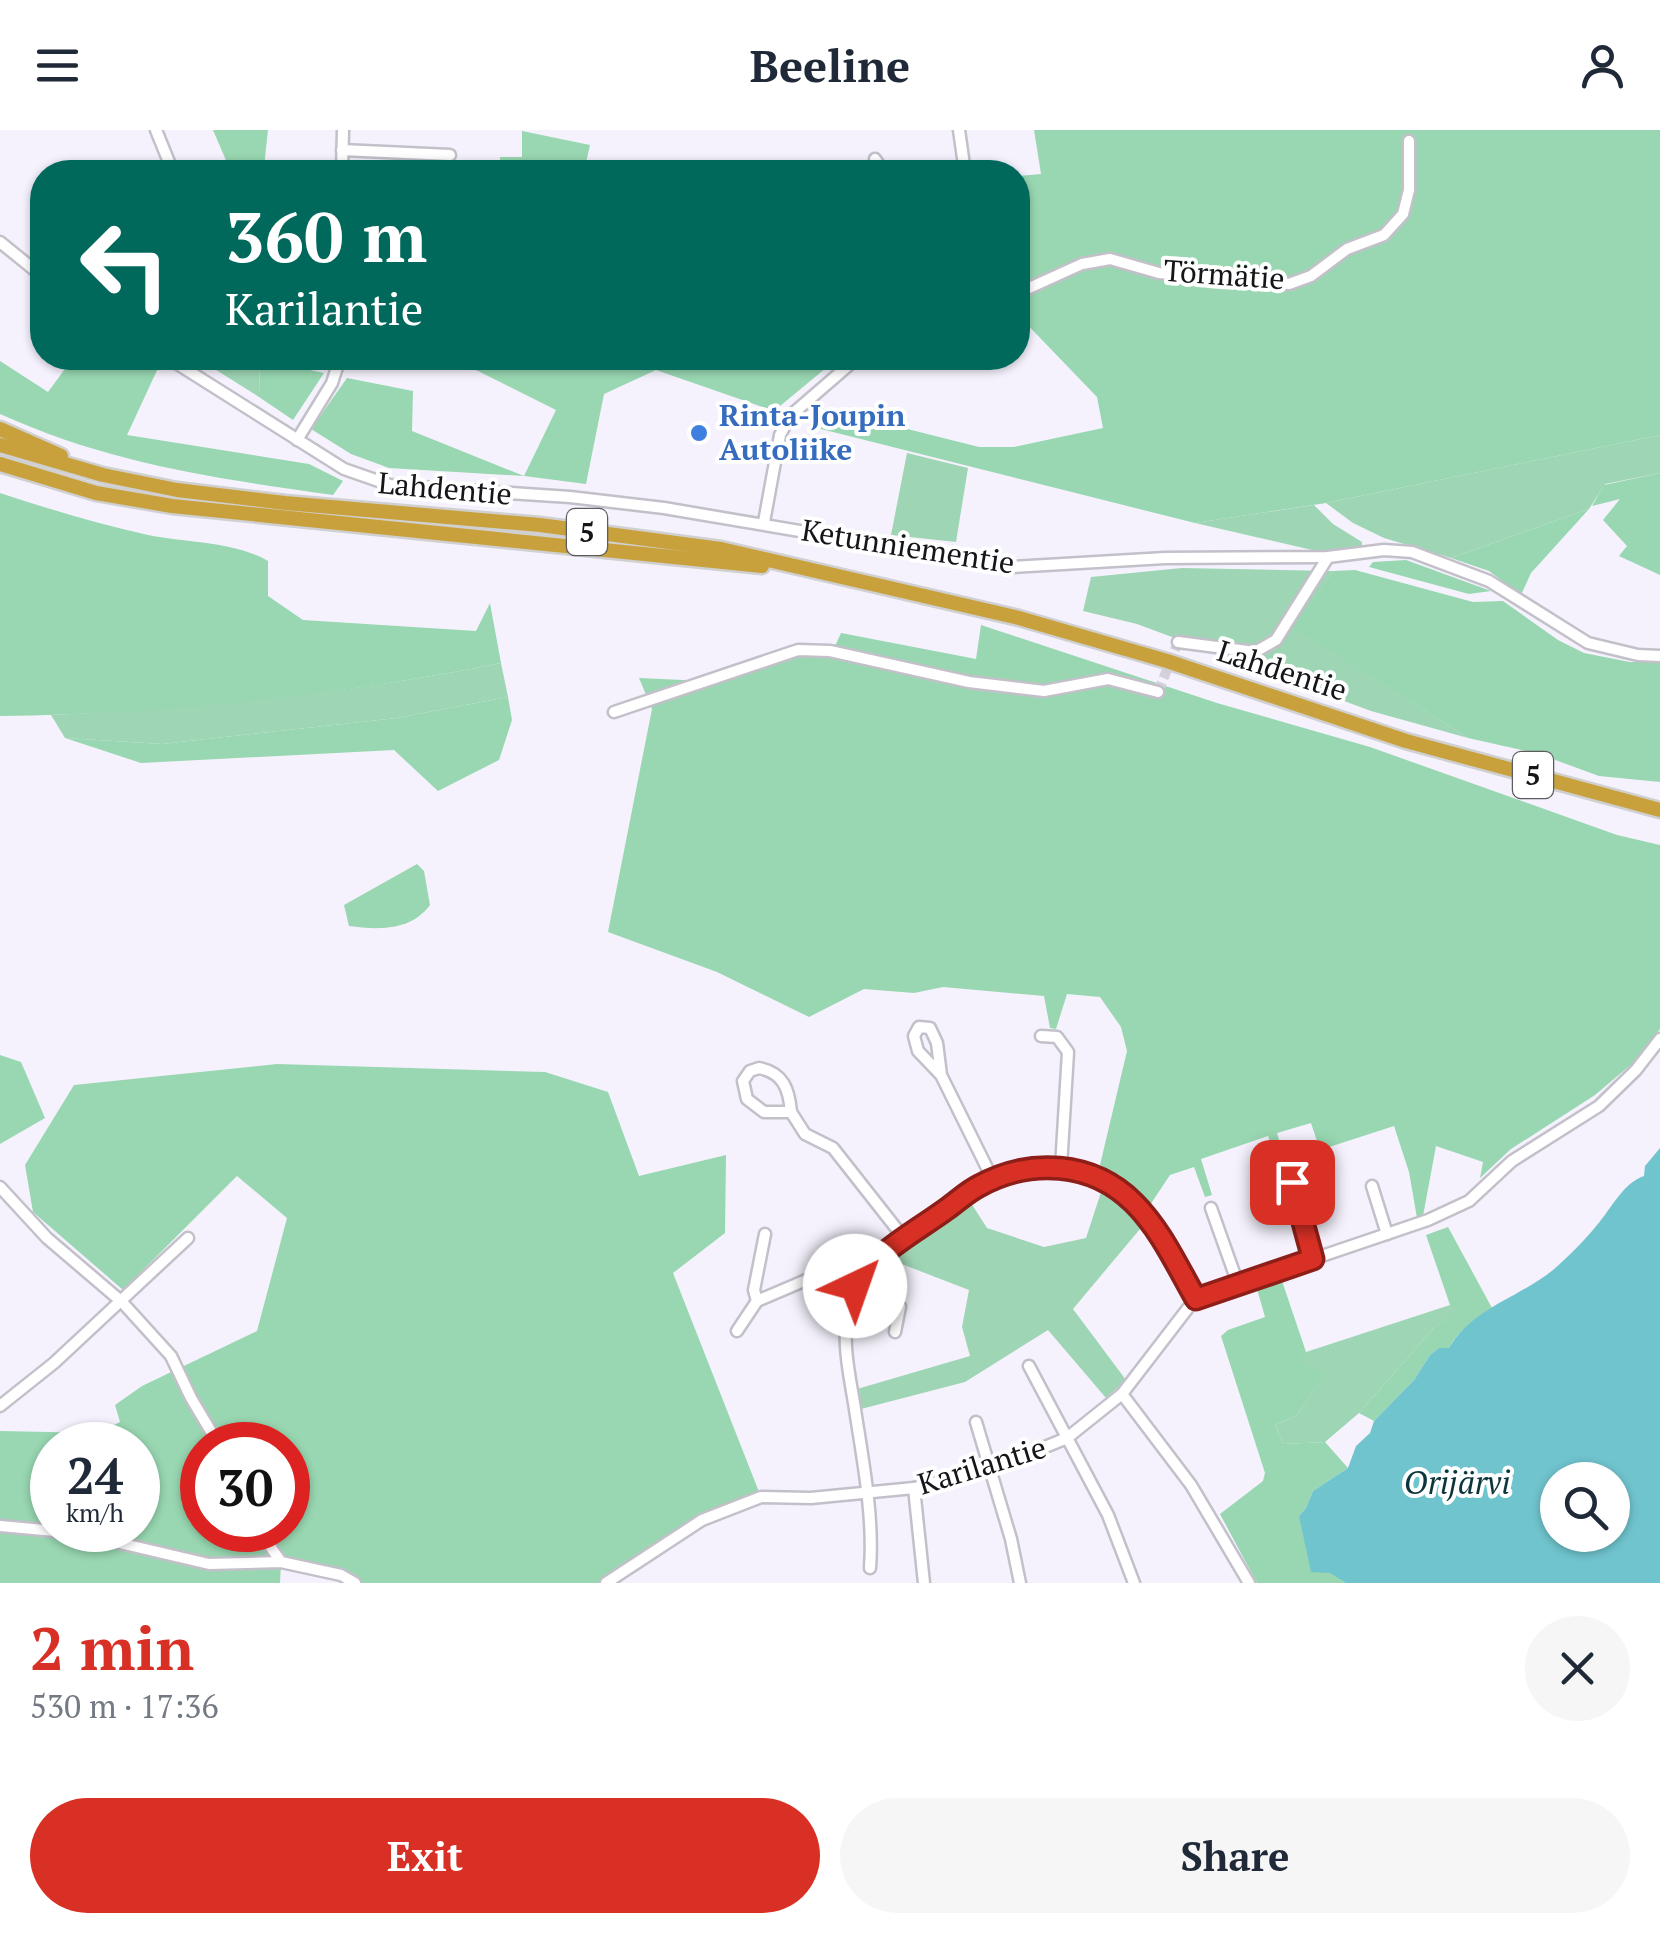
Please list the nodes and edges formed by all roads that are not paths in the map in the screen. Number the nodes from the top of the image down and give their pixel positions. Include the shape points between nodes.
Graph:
1 (156, 130) edge
2 (342, 130) edge
3 (959, 130) edge
4 (1409, 141) dead end
5 (342, 150) junction
6 (450, 155) dead end
7 (168, 160) edge
8 (342, 160) edge
9 (963, 160) edge
10 (0, 242) edge
11 (30, 266) edge
12 (1030, 288) edge
13 (187, 370) edge
14 (336, 370) edge
15 (843, 370) edge
16 (0, 429) edge
17 (297, 440) junction
18 (0, 445) edge
19 (0, 464) edge
20 (103, 474) junction
21 (764, 522) junction
22 (1328, 557) junction
23 (886, 585) junction
24 (1178, 642) dead end
25 (1660, 656) edge
26 (1158, 692) dead end
27 (614, 712) dead end
28 (1660, 810) edge
29 (1041, 1036) dead end
30 (1660, 1039) edge
31 (942, 1075) dead end
32 (791, 1112) junction
33 (1060, 1167) junction
34 (993, 1180) junction
35 (1292, 1182) dead end
36 (0, 1186) edge
37 (1372, 1186) dead end
38 (1212, 1208) dead end
39 (764, 1234) dead end
40 (1387, 1234) junction
41 (903, 1237) junction
42 (188, 1238) dead end
43 (1313, 1259) junction
44 (1238, 1284) junction
45 (855, 1286) junction
46 (1196, 1299) junction
47 (757, 1301) junction
48 (122, 1302) junction
49 (737, 1330) dead end
50 (894, 1332) dead end
51 (1029, 1366) dead end
52 (1122, 1394) junction
53 (0, 1406) edge
54 (205, 1422) edge
55 (976, 1422) dead end
56 (1068, 1438) junction
57 (991, 1470) junction
58 (914, 1488) junction
59 (865, 1494) junction
60 (0, 1526) edge
61 (274, 1552) edge
62 (281, 1562) junction
63 (870, 1568) dead end
64 (1132, 1577) edge
65 (356, 1583) edge
66 (606, 1583) edge
67 (924, 1583) edge
68 (1020, 1583) edge
69 (1250, 1583) edge

1 - 7 street
2 - 5 street
3 - 9 street
4 - 12 street, Törmätie via 1403,214 1384,236 1347,249 1312,276 1290,284 1159,273 1110,259
5 - 6 street
5 - 8 street
10 - 11 street
13 - 17 street, Ketunniementie
14 - 17 street
15 - 21 street via 786,423
16 - 20 highway
17 - 21 street, Ketunniementie via 344,469 390,485 570,497
18 - 20 highway, Lahdentie / 5
19 - 23 highway, Lahdentie / 5 via 96,493 172,506 721,561
20 - 23 highway, Lahdentie / 5 via 285,504 721,549
21 - 22 street, Ketunniementie via 1012,567
22 - 24 street via 1276,640 1255,652
22 - 25 street, Ketunniementie via 1412,552 1489,581 1588,643
23 - 28 highway, Lahdentie / 5 via 1112,645 1406,741
26 - 27 street via 1108,679 1044,691 968,682 830,650 798,650
29 - 33 street via 1058,1037 1068,1052
30 - 40 street via 1598,1106 1512,1161 1468,1201
31 - 34 street
32 - 32 street via 764,1112 747,1099 743,1081 750,1070 779,1076
32 - 41 street via 805,1134 833,1148
33 - 34 street
33 - 46 street via 1091,1174 1136,1205
34 - 41 street
35 - 43 street
36 - 48 street via 46,1238
37 - 40 street
38 - 44 street
39 - 47 street
40 - 43 street
41 - 45 street
42 - 48 street
43 - 44 street
44 - 46 street
45 - 47 street via 818,1275
45 - 50 street via 900,1306
45 - 59 street via 847,1362
46 - 52 street, Karilantie
47 - 49 street
48 - 53 street
48 - 54 street via 172,1356
51 - 56 street
52 - 56 street, Karilantie
52 - 69 street via 1191,1485
55 - 57 street
56 - 57 street, Karilantie
56 - 64 street
57 - 58 street, Karilantie
57 - 68 street
58 - 59 street, Karilantie
58 - 67 street
59 - 63 street
59 - 66 street, Karilantie via 761,1497 702,1520
60 - 62 street via 78,1533 209,1564
61 - 62 street
62 - 65 street

